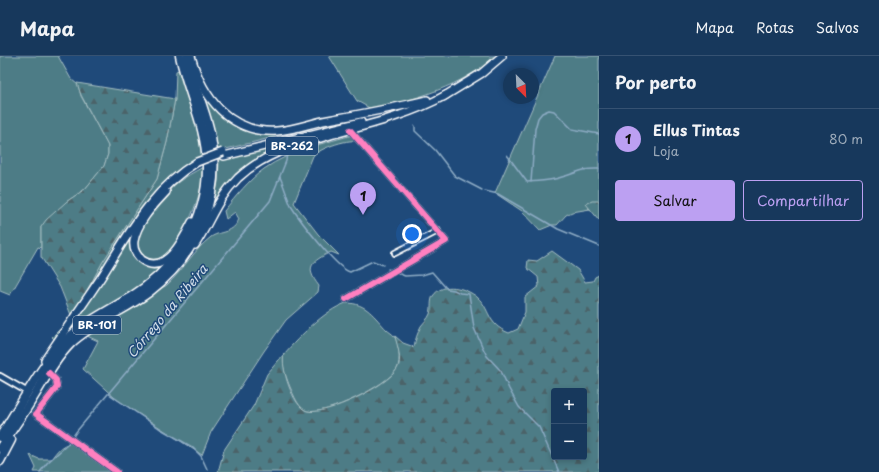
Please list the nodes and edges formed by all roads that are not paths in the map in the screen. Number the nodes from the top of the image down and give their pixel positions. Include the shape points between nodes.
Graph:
1 (180, 56) edge
2 (187, 56) edge
3 (192, 56) edge
4 (502, 56) edge
5 (465, 84) junction
6 (446, 95) junction
7 (427, 100) junction
8 (350, 130) junction
9 (223, 154) junction
10 (198, 164) junction
11 (207, 176) junction
12 (438, 231) junction
13 (395, 253) dead end
14 (182, 260) junction
15 (346, 299) dead end
16 (49, 373) junction
17 (0, 376) edge
18 (26, 391) junction
19 (28, 406) junction
20 (12, 419) junction
21 (0, 437) edge
22 (0, 448) edge
23 (0, 461) edge
24 (117, 472) edge

1 - 11 highway, BR-101 via 204,138
2 - 14 highway, BR-101 via 209,128 213,173 210,200 203,222
3 - 7 highway, BR-262 via 202,86 217,108 236,122 258,130 283,130
4 - 5 highway, BR-262
5 - 6 highway, BR-262
5 - 7 highway, BR-262
6 - 8 highway, BR-262 via 413,110
6 - 9 highway, BR-262 via 407,110
7 - 9 highway, BR-262
8 - 12 street
8 - 14 highway, BR-262 via 286,148 253,166 225,193 197,242
9 - 10 highway, BR-262, bridge
10 - 11 highway, BR-262 via 167,190 147,214 136,235 134,249 140,258 153,263 166,259 178,247 202,198
10 - 18 highway, BR-262 via 172,179 147,206
11 - 20 highway, BR-101 via 197,220 175,259 140,291 65,340
12 - 13 street
12 - 15 street via 446,241
14 - 16 highway, BR-101 via 167,277 147,293 75,340
16 - 19 highway, BR-101
16 - 24 street via 56,380 57,387 36,414
17 - 18 street
18 - 20 highway, BR-262
19 - 22 highway, BR-101
19 - 23 highway
20 - 21 highway, BR-101

